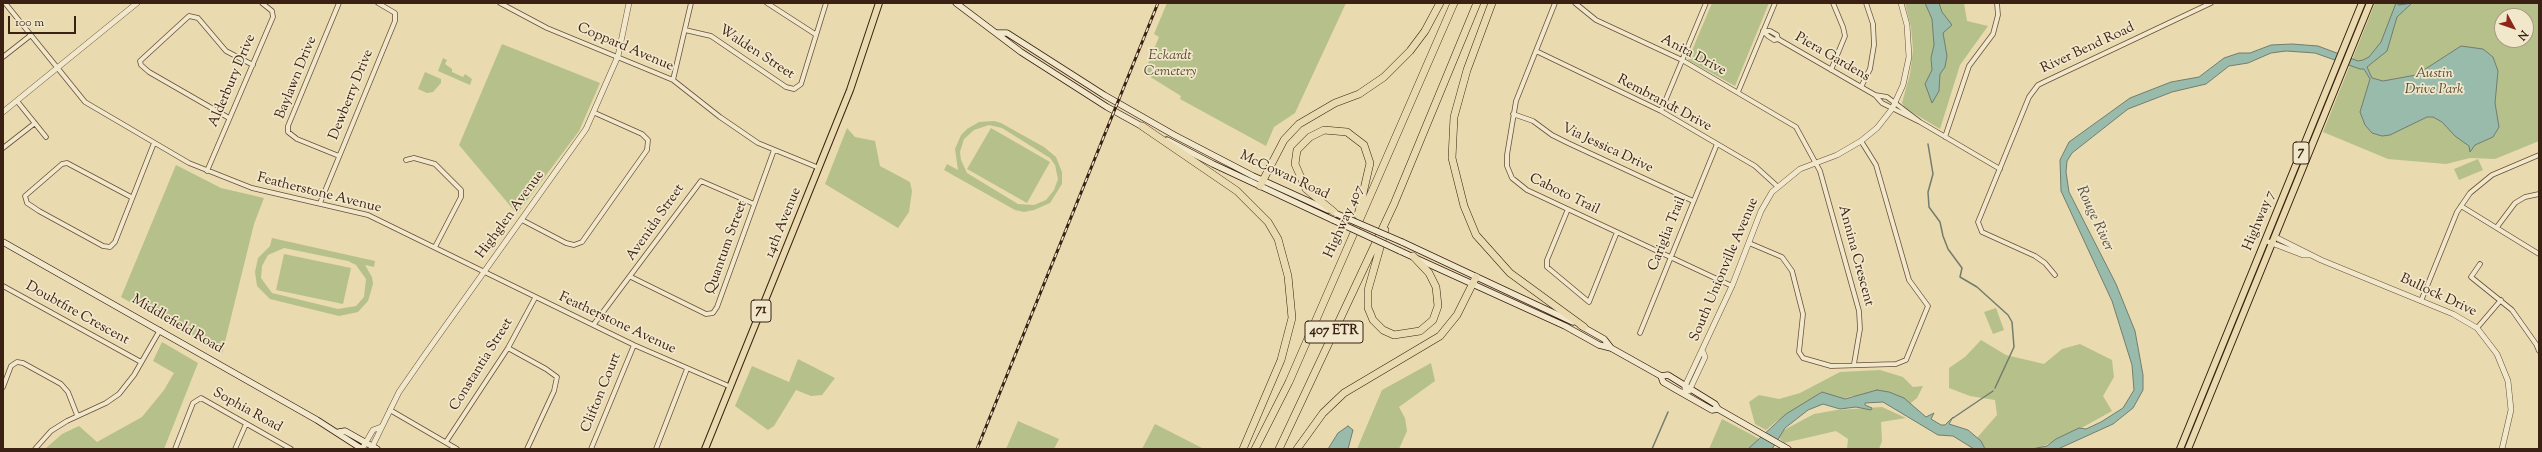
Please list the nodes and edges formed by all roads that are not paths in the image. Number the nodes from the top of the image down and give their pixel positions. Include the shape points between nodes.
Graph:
1 (5, 3) edge
2 (137, 3) edge
3 (262, 3) edge
4 (339, 3) edge
5 (378, 3) edge
6 (500, 3) edge
7 (629, 3) edge
8 (690, 3) edge
9 (767, 3) edge
10 (826, 3) edge
11 (879, 3) edge
12 (956, 3) edge
13 (1440, 3) edge
14 (1454, 3) edge
15 (1477, 3) edge
16 (1492, 3) edge
17 (1555, 3) edge
18 (1575, 3) edge
19 (1706, 3) edge
20 (1775, 3) edge
21 (1833, 3) edge
22 (1866, 3) edge
23 (1901, 3) edge
24 (1997, 3) edge
25 (2198, 3) edge
26 (2211, 3) edge
27 (2362, 3) edge
28 (2370, 3) edge
29 (2202, 7) junction
30 (685, 30) junction
31 (1763, 31) junction
32 (997, 33) junction
33 (815, 34) junction
34 (31, 35) junction
35 (1536, 51) junction
36 (2347, 51) junction
37 (618, 56) junction
38 (3, 57) edge
39 (1682, 60) junction
40 (253, 65) junction
41 (57, 68) junction
42 (1831, 70) junction
43 (2338, 73) junction
44 (674, 80) junction
45 (1861, 87) junction
46 (1738, 92) junction
47 (1875, 95) junction
48 (17, 101) junction
49 (1895, 103) junction
50 (1892, 109) junction
51 (1661, 111) junction
52 (3, 112) edge
53 (595, 113) junction
54 (1513, 114) junction
55 (229, 118) junction
56 (1920, 122) junction
57 (35, 123) junction
58 (1142, 126) junction
59 (1799, 132) joint
60 (46, 137) dead end
61 (1945, 137) junction
62 (1861, 141) junction
63 (154, 143) junction
64 (1717, 144) junction
65 (3, 148) edge
66 (774, 150) junction
67 (2539, 155) edge
68 (338, 156) junction
69 (406, 160) dead end
70 (1815, 162) junction
71 (819, 168) junction
72 (2000, 169) junction
73 (207, 171) junction
74 (1261, 183) junction
75 (1777, 186) junction
76 (2539, 194) edge
77 (132, 197) junction
78 (1693, 201) junction
79 (320, 203) junction
80 (754, 204) junction
81 (2461, 206) junction
82 (1568, 209) junction
83 (1336, 213) junction
84 (1389, 215) junction
85 (522, 220) junction
86 (2497, 227) junction
87 (1617, 232) junction
88 (2275, 237) junction
89 (1351, 240) junction
90 (2265, 241) junction
91 (3, 242) edge
92 (1749, 243) junction
93 (2272, 244) junction
94 (435, 247) junction
95 (2539, 254) edge
96 (2311, 255) junction
97 (1413, 256) junction
98 (1671, 257) junction
99 (2480, 264) dead end
100 (484, 272) junction
101 (2055, 274) dead end
102 (631, 277) junction
103 (1475, 280) junction
104 (3, 286) edge
105 (1732, 286) junction
106 (535, 298) junction
107 (2421, 300) junction
108 (2502, 300) junction
109 (594, 324) junction
110 (1584, 327) junction
111 (2477, 328) junction
112 (160, 329) junction
113 (1640, 333) dead end
114 (2538, 343) edge
115 (634, 345) junction
116 (508, 348) junction
117 (1611, 348) junction
118 (2539, 351) edge
119 (1703, 352) junction
120 (141, 362) junction
121 (1854, 364) junction
122 (687, 369) junction
123 (1661, 376) junction
124 (1685, 386) junction
125 (3, 387) edge
126 (731, 387) junction
127 (1691, 389) junction
128 (1685, 394) junction
129 (1718, 409) junction
130 (390, 410) junction
131 (77, 415) junction
132 (246, 424) junction
133 (381, 427) junction
134 (339, 432) junction
135 (446, 442) junction
136 (366, 443) junction
137 (373, 448) edge
138 (35, 449) edge
139 (175, 449) edge
140 (236, 449) edge
141 (291, 449) edge
142 (362, 449) edge
143 (457, 449) edge
144 (527, 449) edge
145 (591, 449) edge
146 (656, 449) edge
147 (705, 449) edge
148 (1243, 449) edge
149 (1255, 449) edge
150 (1280, 449) edge
151 (1297, 449) edge
152 (1788, 449) edge
153 (2180, 449) edge
154 (2188, 449) edge
155 (2502, 449) edge

1 - 34 street, Featherstone Avenue
2 - 41 street
3 - 40 street, Alderbury Drive via 272,11 273,17
4 - 68 street, Baylawn Drive via 288,126 288,132 297,139
5 - 68 street, Dewberry Drive via 395,13 395,21
6 - 37 street, Coppard Avenue via 542,26
7 - 37 street, Highglen Avenue
8 - 30 street
9 - 33 street
10 - 33 street, Walden Street
11 - 71 main road, 14th Avenue / 71 via 850,90
12 - 32 main road, McCowan Road
13 - 74 highway via 1410,51 1384,78 1359,94 1336,103 1299,124 1284,140
14 - 89 highway, Highway 407 / 407 ETR
15 - 84 highway, 407 ETR
16 - 110 highway via 1467,70 1454,118 1452,158 1464,206 1476,235 1510,273
17 - 35 street, Caboto Trail
18 - 39 street, Anita Drive via 1600,22
19 - 39 street
20 - 31 street
21 - 42 street via 1845,36
22 - 45 street via 1873,24 1874,45 1870,68
23 - 49 street, South Unionville Avenue via 1907,25 1909,51 1905,77
24 - 61 street via 1998,15 1993,34 1969,66
25 - 29 street
26 - 29 street, River Bend Road
27 - 36 main road, Highway 7 / 7
28 - 36 main road, Highway 7 / 7
29 - 72 street, River Bend Road via 2038,85 2029,97
30 - 33 street, Walden Street via 711,36 786,87 794,89 801,84
30 - 44 street
31 - 42 street, Piera Gardens via 1774,40 1778,39
31 - 46 street
32 - 58 main road, McCowan Road via 1021,52 1107,107
32 - 74 main road, McCowan Road via 1008,33 1104,95
34 - 38 street
34 - 41 street, Featherstone Avenue
35 - 51 street, Rembrandt Drive
35 - 54 street, Caboto Trail
36 - 43 main road, Highway 7 / 7
37 - 44 street, Coppard Avenue
37 - 53 street, Highglen Avenue
39 - 46 street, Anita Drive
39 - 51 street
40 - 55 street, Alderbury Drive
40 - 55 street via 226,51 198,18 189,16 140,61 149,72
41 - 48 street
41 - 63 street, Featherstone Avenue via 85,102
42 - 45 street, Piera Gardens
43 - 88 main road, Highway 7 / 7
43 - 90 main road, Highway 7 / 7
44 - 66 street, Coppard Avenue via 726,122 758,143
45 - 47 street, Piera Gardens
46 - 59 street, Anita Drive via 1790,122
47 - 49 street, Piera Gardens via 1887,97
47 - 50 street, Piera Gardens
48 - 52 street
48 - 57 street
49 - 50 street, South Unionville Avenue
49 - 56 street, Piera Gardens
50 - 56 street, Piera Gardens
50 - 62 street, South Unionville Avenue
51 - 64 street, Rembrandt Drive
53 - 85 street, Highglen Avenue via 573,150
53 - 85 street via 642,134 648,140 647,150 582,242 574,245 566,243
54 - 78 street, Via Jessica Drive via 1533,121 1558,138
54 - 82 street, Caboto Trail via 1507,161 1512,178 1524,188
55 - 73 street, Alderbury Drive
56 - 61 street, Piera Gardens
57 - 60 street
57 - 65 street
58 - 74 main road, McCowan Road via 1213,164
58 - 148 highway via 1237,191 1268,222 1278,239 1288,276 1292,318 1281,360
59 - 70 street, Annina Crescent
61 - 72 street, Piera Gardens
62 - 70 street, South Unionville Avenue via 1841,153
62 - 121 street via 1876,165 1909,280 1928,308 1906,360 1896,364
63 - 73 street, Featherstone Avenue
63 - 77 street
64 - 75 street, Rembrandt Drive via 1758,168
64 - 78 street, Cariglia Trail
66 - 71 street, Coppard Avenue
66 - 80 street, Quantum Street
67 - 81 street via 2492,175 2470,193
68 - 79 street, Dewberry Drive
69 - 94 street via 414,158 436,164 461,190 461,197
70 - 75 street, South Unionville Avenue via 1800,169
70 - 121 street, Annina Crescent via 1859,311 1860,329
71 - 126 main road, 14th Avenue / 71
72 - 101 street, River Bend Road via 1980,217 1979,227 1982,232 2045,263
73 - 79 street, Featherstone Avenue via 252,188
74 - 83 main road, McCowan Road
74 - 97 main road, McCowan Road, bridge via 1333,220
75 - 92 street, South Unionville Avenue via 1763,206
76 - 86 street via 2525,197 2515,203
77 - 77 street via 67,163 62,164 26,196 27,203 35,208 108,247 115,242
78 - 98 street, Cariglia Trail
79 - 94 street, Featherstone Avenue via 368,215
80 - 102 street, Avenida Street via 701,181
80 - 102 street, Quantum Street via 713,313 706,314
81 - 86 street
81 - 107 street
82 - 87 street, Caboto Trail
82 - 87 street via 1547,260 1547,267 1589,302
83 - 89 highway via 1306,189 1295,164 1297,150 1310,137 1324,130 1347,132 1364,145 1370,163
83 - 103 main road, McCowan Road, bridge via 1402,242
84 - 97 highway via 1368,290 1368,308 1373,320 1383,330 1394,335 1420,331 1433,320 1438,306 1436,287 1429,274
84 - 150 highway, 407 ETR
85 - 100 street, Highglen Avenue
86 - 95 street
87 - 98 street, Caboto Trail
88 - 93 main road, Highway 7 / 7
88 - 96 street, Bullock Drive
89 - 149 highway, Highway 407 / 407 ETR via 1289,382
90 - 93 street, Bullock Drive
90 - 153 main road, Highway 7 / 7
91 - 112 main road, Middlefield Road
92 - 105 street, South Unionville Avenue
92 - 121 street via 1782,257 1792,271 1804,314 1799,352 1801,356 1824,365
93 - 96 street, Bullock Drive via 2303,255
93 - 154 main road, Highway 7 / 7
94 - 100 street, Featherstone Avenue
96 - 107 street, Bullock Drive
97 - 103 main road, McCowan Road
98 - 105 street, Caboto Trail
98 - 113 street, Cariglia Trail
99 - 108 street via 2471,277
100 - 106 street, Featherstone Avenue
100 - 130 street, Highglen Avenue via 424,356
102 - 109 street, Avenida Street
103 - 110 main road, McCowan Road
103 - 117 main road, McCowan Road via 1599,345
103 - 151 highway via 1457,315 1440,336 1344,393 1323,413
104 - 120 street, Doubtfire Crescent
105 - 119 street, South Unionville Avenue
106 - 109 street, Featherstone Avenue
106 - 116 street, Constantia Street
107 - 111 street, Bullock Drive
108 - 111 street
108 - 114 street
109 - 115 street, Featherstone Avenue
110 - 117 main road, McCowan Road via 1604,339
111 - 155 street, Bullock Drive via 2497,354 2508,381 2511,410
112 - 120 street
112 - 134 main road, Middlefield Road
114 - 118 street
115 - 122 street, Featherstone Avenue
115 - 145 street, Clifton Court
116 - 135 street, Constantia Street
116 - 144 street via 557,377 554,391
117 - 123 main road, McCowan Road
119 - 124 street, South Unionville Avenue
119 - 127 street, South Unionville Avenue via 1705,357
120 - 131 street via 119,394 106,403
122 - 126 street, Featherstone Avenue
122 - 146 street
123 - 124 main road, McCowan Road via 1668,375
123 - 128 main road, McCowan Road via 1663,382
124 - 127 main road, McCowan Road
124 - 128 street, South Unionville Avenue
125 - 131 street via 11,366 17,362 22,363 61,384 68,392
126 - 147 main road, 14th Avenue / 71
127 - 128 street, South Unionville Avenue
127 - 129 main road, McCowan Road via 1715,404
128 - 129 main road, McCowan Road via 1712,410
129 - 152 main road, McCowan Road
130 - 133 street, Highglen Avenue
130 - 135 street
131 - 138 street via 51,431
132 - 139 street, Sophia Road via 199,398 193,403
132 - 140 street
132 - 141 street, Sophia Road
133 - 136 street, Highglen Avenue via 373,430
133 - 137 street, Highglen Avenue
134 - 136 main road, Middlefield Road via 345,431
134 - 142 main road, Middlefield Road via 342,437
135 - 143 street
136 - 137 main road, Middlefield Road
136 - 142 street, Highglen Avenue

